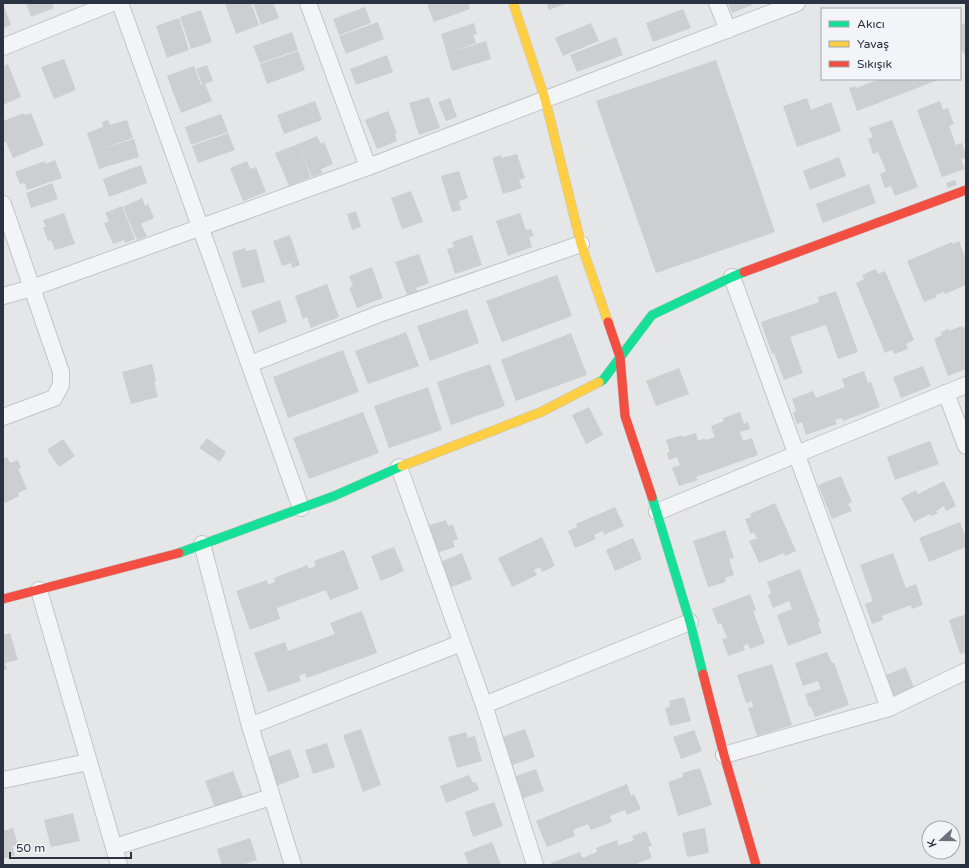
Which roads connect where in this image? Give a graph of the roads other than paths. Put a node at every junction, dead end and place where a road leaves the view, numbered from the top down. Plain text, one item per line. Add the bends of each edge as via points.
1 (112, 3) edge
2 (120, 3) edge
3 (308, 3) edge
4 (513, 3) edge
5 (717, 3) edge
6 (798, 3) edge
7 (728, 30) junction
8 (3, 47) edge
9 (545, 100) junction
10 (368, 167) junction
11 (966, 190) edge
12 (3, 204) edge
13 (201, 227) junction
14 (8, 233) edge
15 (581, 244) junction
16 (732, 277) junction
17 (32, 288) junction
18 (3, 296) edge
19 (620, 357) junction
20 (250, 364) junction
21 (966, 385) edge
22 (946, 393) junction
23 (3, 417) edge
24 (966, 446) edge
25 (797, 454) junction
26 (399, 467) junction
27 (301, 508) junction
28 (657, 512) junction
29 (202, 544) junction
30 (39, 590) junction
31 (3, 598) edge
32 (690, 622) junction
33 (461, 644) junction
34 (966, 671) edge
35 (484, 705) junction
36 (889, 708) junction
37 (250, 726) junction
38 (724, 755) junction
39 (88, 762) junction
40 (3, 780) edge
41 (271, 797) junction
42 (115, 846) junction
43 (119, 865) edge
44 (293, 865) edge
45 (535, 865) edge
46 (756, 865) edge

1 - 8 street
2 - 13 street
3 - 10 street
4 - 9 street
5 - 7 street
6 - 7 street
7 - 9 street
9 - 10 street
9 - 15 street
10 - 13 street
11 - 16 street
12 - 14 street
13 - 17 street
13 - 20 street
14 - 17 street
15 - 19 street
15 - 20 street via 379,314
16 - 19 street via 652,314
16 - 25 street
17 - 18 street
17 - 23 street via 61,372 61,385 54,398
19 - 26 street via 603,380 541,412
19 - 28 street via 625,416
20 - 27 street
21 - 22 street
22 - 24 street
22 - 25 street
25 - 28 street
25 - 36 street
26 - 27 street
26 - 33 street
27 - 29 street
28 - 32 street
29 - 30 street via 178,553
29 - 37 street
30 - 31 street
30 - 39 street
32 - 35 street
32 - 38 street
33 - 35 street
33 - 37 street
34 - 36 street
35 - 45 street
36 - 38 street
37 - 41 street
38 - 46 street
39 - 40 street
39 - 42 street
41 - 42 street
41 - 44 street
42 - 43 street

